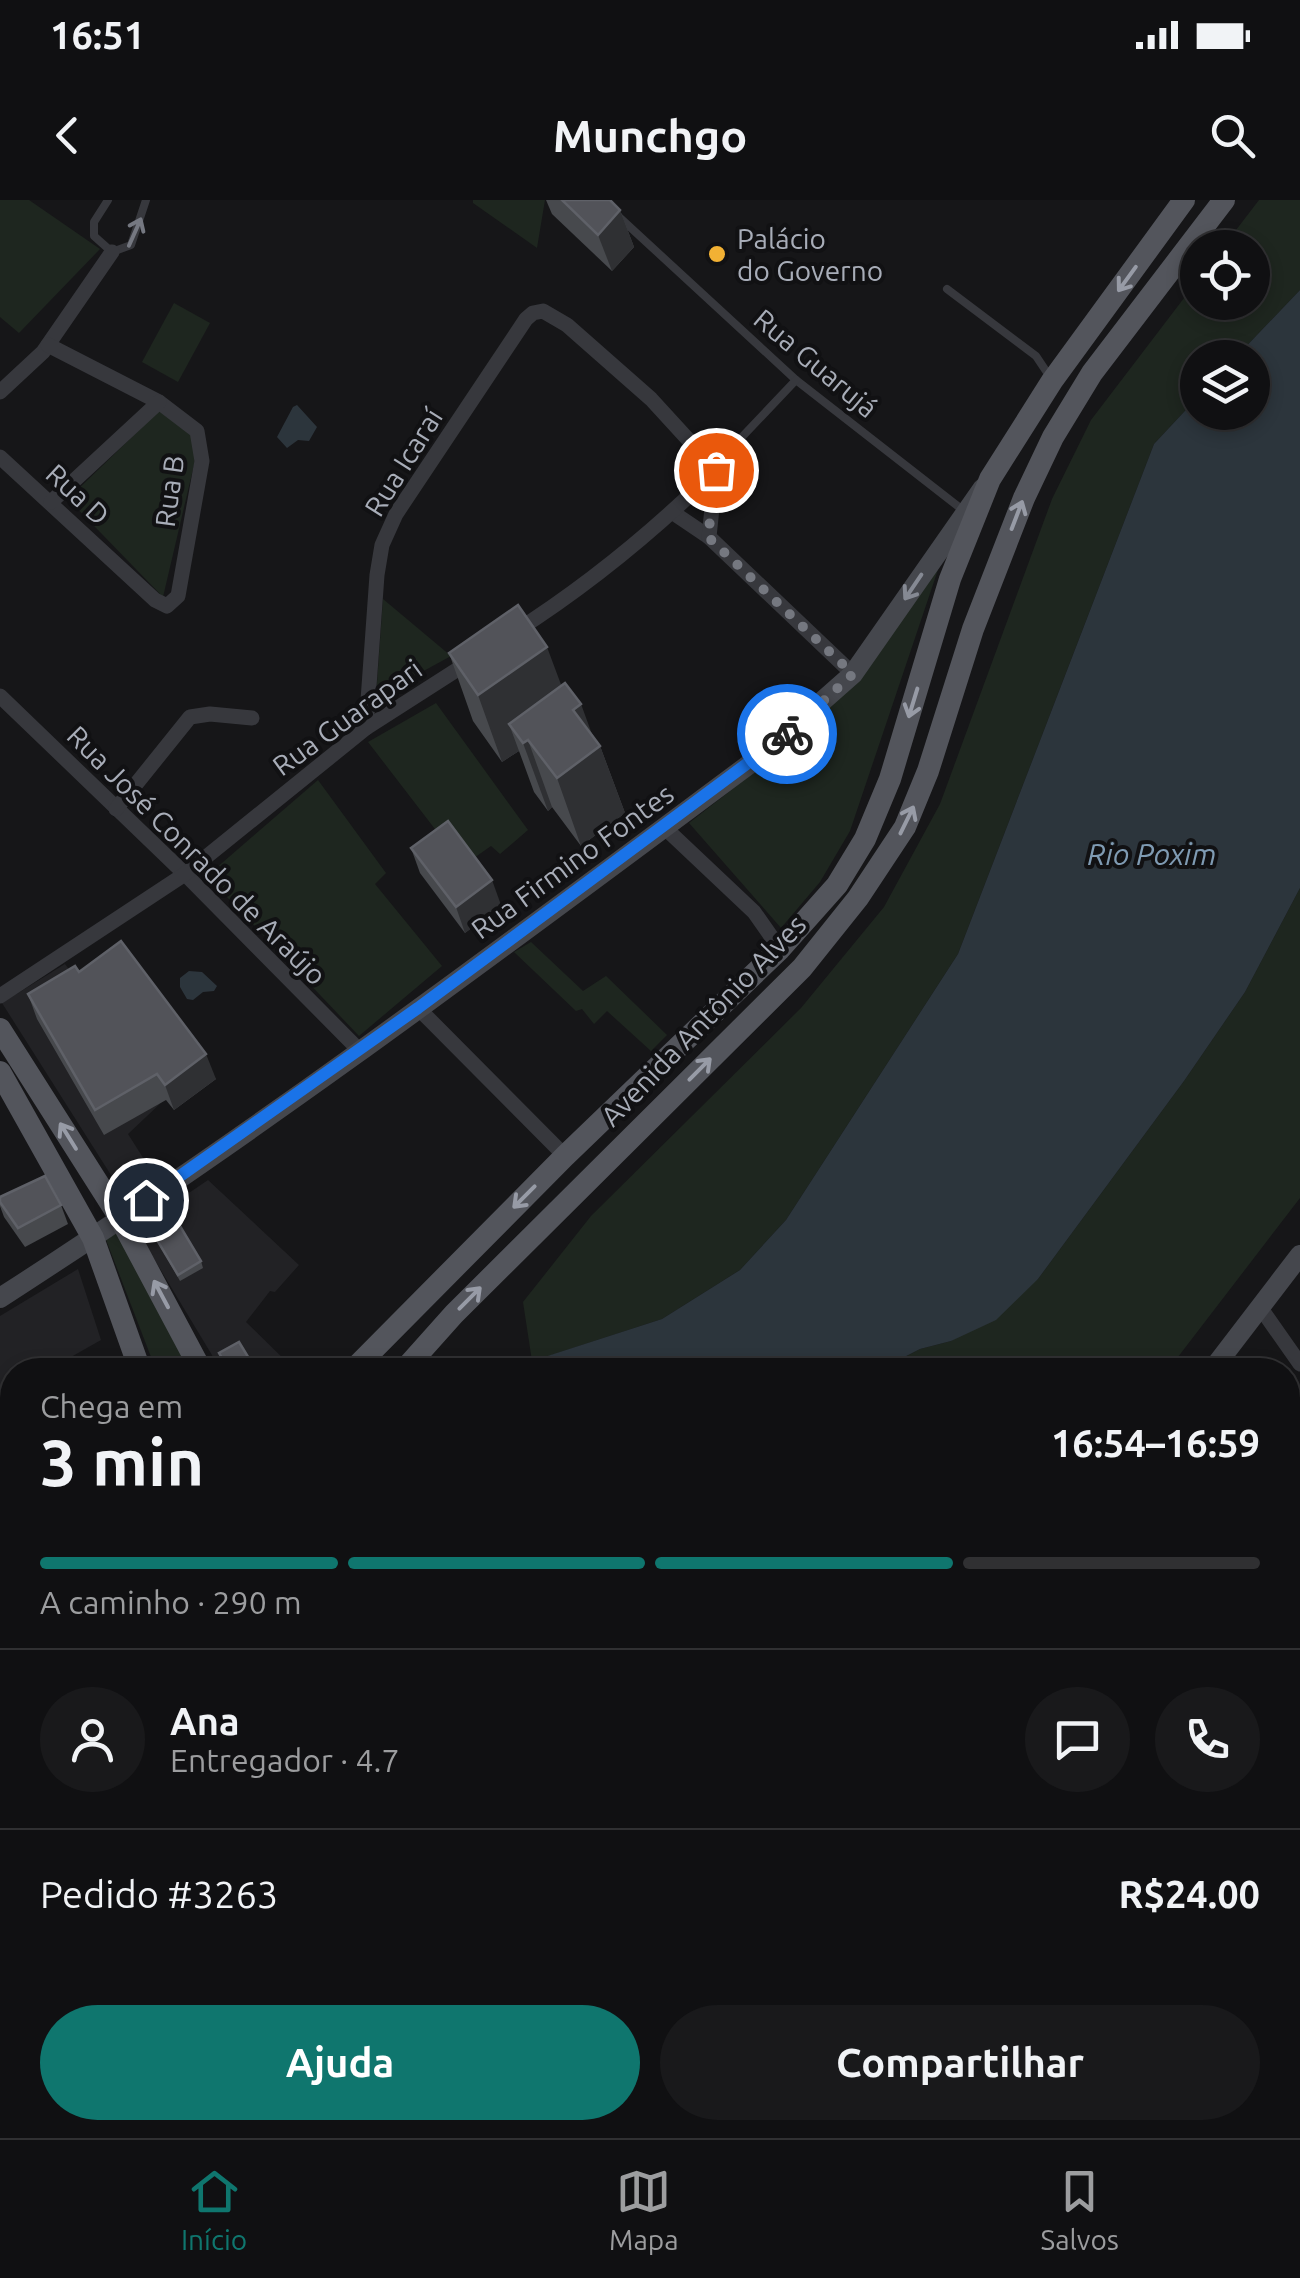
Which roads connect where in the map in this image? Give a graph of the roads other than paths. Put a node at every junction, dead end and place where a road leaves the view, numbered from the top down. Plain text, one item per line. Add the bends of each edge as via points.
1 (108, 200) edge
2 (146, 200) edge
3 (1184, 200) edge
4 (1224, 200) edge
5 (614, 213) edge
6 (112, 252) junction
7 (947, 289) dead end
8 (48, 345) junction
9 (796, 380) junction
10 (1052, 381) junction
11 (0, 392) edge
12 (159, 402) junction
13 (0, 456) edge
14 (716, 470) junction
15 (990, 479) junction
16 (50, 502) junction
17 (964, 511) junction
18 (672, 512) junction
19 (708, 537) junction
20 (166, 606) joint
21 (494, 646) edge
22 (478, 656) edge
23 (853, 674) junction
24 (0, 696) edge
25 (252, 718) dead end
26 (366, 728) junction
27 (116, 809) junction
28 (664, 827) junction
29 (185, 874) junction
30 (780, 949) junction
31 (0, 996) edge
32 (418, 1008) junction
33 (0, 1029) edge
34 (359, 1050) junction
35 (0, 1072) edge
36 (565, 1156) junction
37 (120, 1218) junction
38 (94, 1238) junction
39 (1300, 1255) edge
40 (0, 1298) edge
41 (1260, 1307) junction
42 (136, 1358) edge
43 (195, 1358) edge
44 (365, 1358) edge
45 (415, 1358) edge
46 (1221, 1358) edge
47 (1296, 1358) edge

1 - 6 lane via 94,222 94,236
6 -> 2 lane via 131,246
3 -> 10 main road, Avenida Antônio Alves
45 -> 4 main road, Avenida Antônio Alves via 802,968 858,898 906,826 973,630 1053,437 1092,374
5 - 9 lane, Rua Guarujá
6 - 8 street
7 - 10 lane via 1036,356
8 - 11 street
8 - 12 street, Rua B
9 - 14 lane
9 - 17 lane, Rua Guarujá
10 - 15 main road, Avenida Antônio Alves
12 - 16 street
12 - 20 street, Rua B via 197,431 202,460 178,596
13 - 16 street, Rua D
14 - 18 street
14 - 19 street
14 - 26 street, Rua Icaraí via 651,399 567,325 533,312 396,514 382,545
15 - 17 street, Rua Firmino Fontes
15 -> 30 main road, Avenida Antônio Alves via 865,839 837,885
16 - 20 street, Rua D
17 -> 23 street, Rua Firmino Fontes
18 - 19 street
18 - 21 street via 574,594
19 - 23 street
22 - 26 street, Rua Guarapari
23 - 28 street, Rua Firmino Fontes via 759,757
24 - 27 street, Rua José Conrado de Araújo
25 - 27 street via 190,717
26 - 29 street, Rua Guarapari
27 - 29 street, Rua José Conrado de Araújo
28 - 30 street via 754,912
28 - 32 street, Rua Firmino Fontes
29 - 31 street, Rua Guarapari
29 - 34 street, Rua José Conrado de Araújo
30 - 36 main road, Avenida Antônio Alves
32 - 34 street, Rua Firmino Fontes
32 - 36 street
37 -> 33 main road
34 - 37 street, Rua Firmino Fontes
35 - 38 main road
36 -> 44 main road, Avenida Antônio Alves
37 - 38 street, Rua Firmino Fontes
43 -> 37 main road
38 - 40 street, Rua Firmino Fontes
38 - 42 main road
39 - 41 street
41 - 46 street
41 - 47 street

